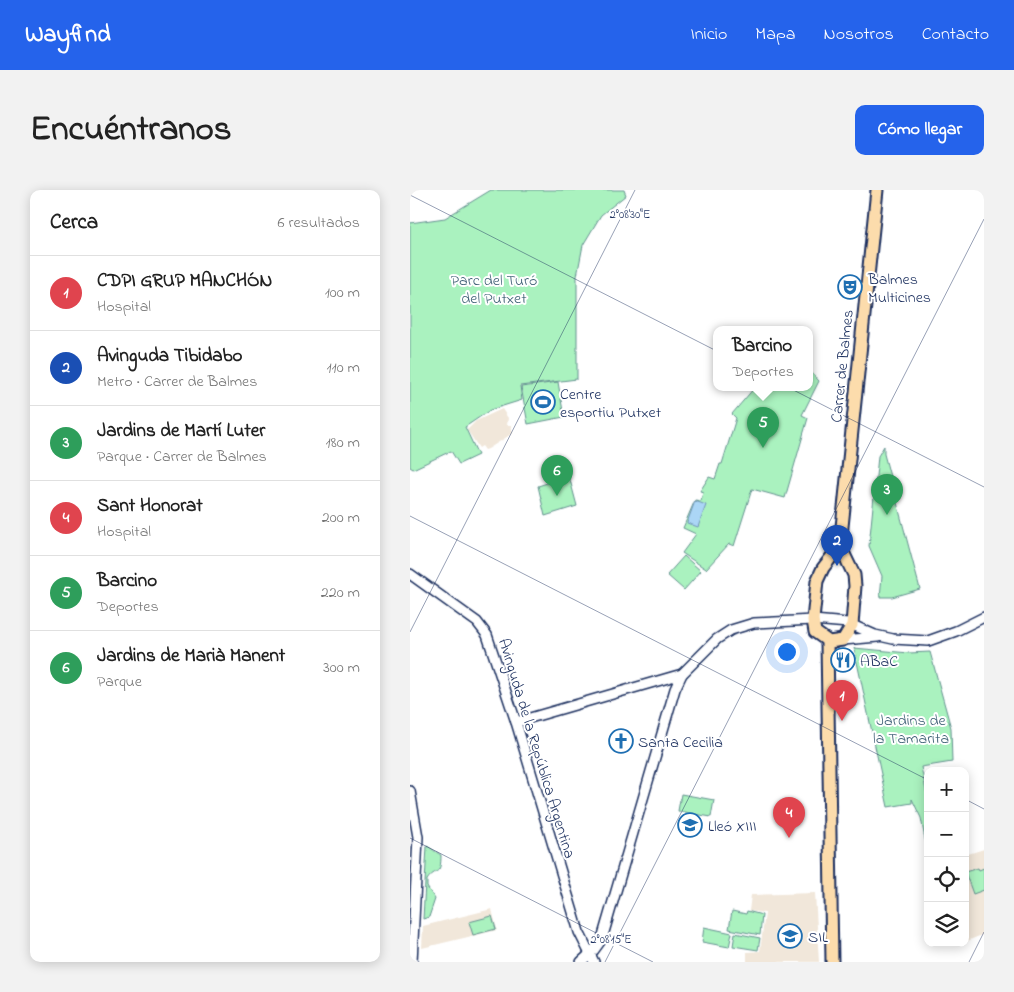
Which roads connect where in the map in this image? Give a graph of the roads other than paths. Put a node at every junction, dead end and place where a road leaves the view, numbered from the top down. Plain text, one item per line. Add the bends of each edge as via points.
1 (876, 190) edge
2 (840, 546) junction
3 (826, 563) junction
4 (851, 569) junction
5 (410, 574) edge
6 (984, 616) edge
7 (813, 620) junction
8 (852, 625) junction
9 (881, 637) junction
10 (843, 640) junction
11 (827, 642) junction
12 (682, 674) junction
13 (666, 677) junction
14 (675, 689) junction
15 (516, 722) junction
16 (410, 791) edge
17 (581, 939) junction
18 (600, 941) junction
19 (411, 959) edge
20 (591, 959) edge
21 (581, 962) edge
22 (832, 962) edge

1 - 2 main road, Carrer de Balmes
2 - 3 main road
2 - 4 main road
3 - 4 main road via 837,562
3 - 7 main road via 817,581
4 - 8 main road via 855,586
5 - 15 street, Avinguda de la República Argentina via 483,628
6 - 9 street via 930,640 910,642
7 - 8 street
7 - 11 main road via 815,632
7 - 12 street via 766,621 732,630 717,639
8 - 9 street
8 - 10 main road
9 - 10 street
10 - 11 main road
11 - 22 main road
12 - 13 street
12 - 14 street
13 - 14 street
13 - 15 street
14 - 18 street
15 - 17 street, Avinguda de la República Argentina
16 - 19 street via 418,837
17 - 18 street via 592,944
17 - 20 street, Avinguda de la República Argentina
18 - 20 street
20 - 21 street

